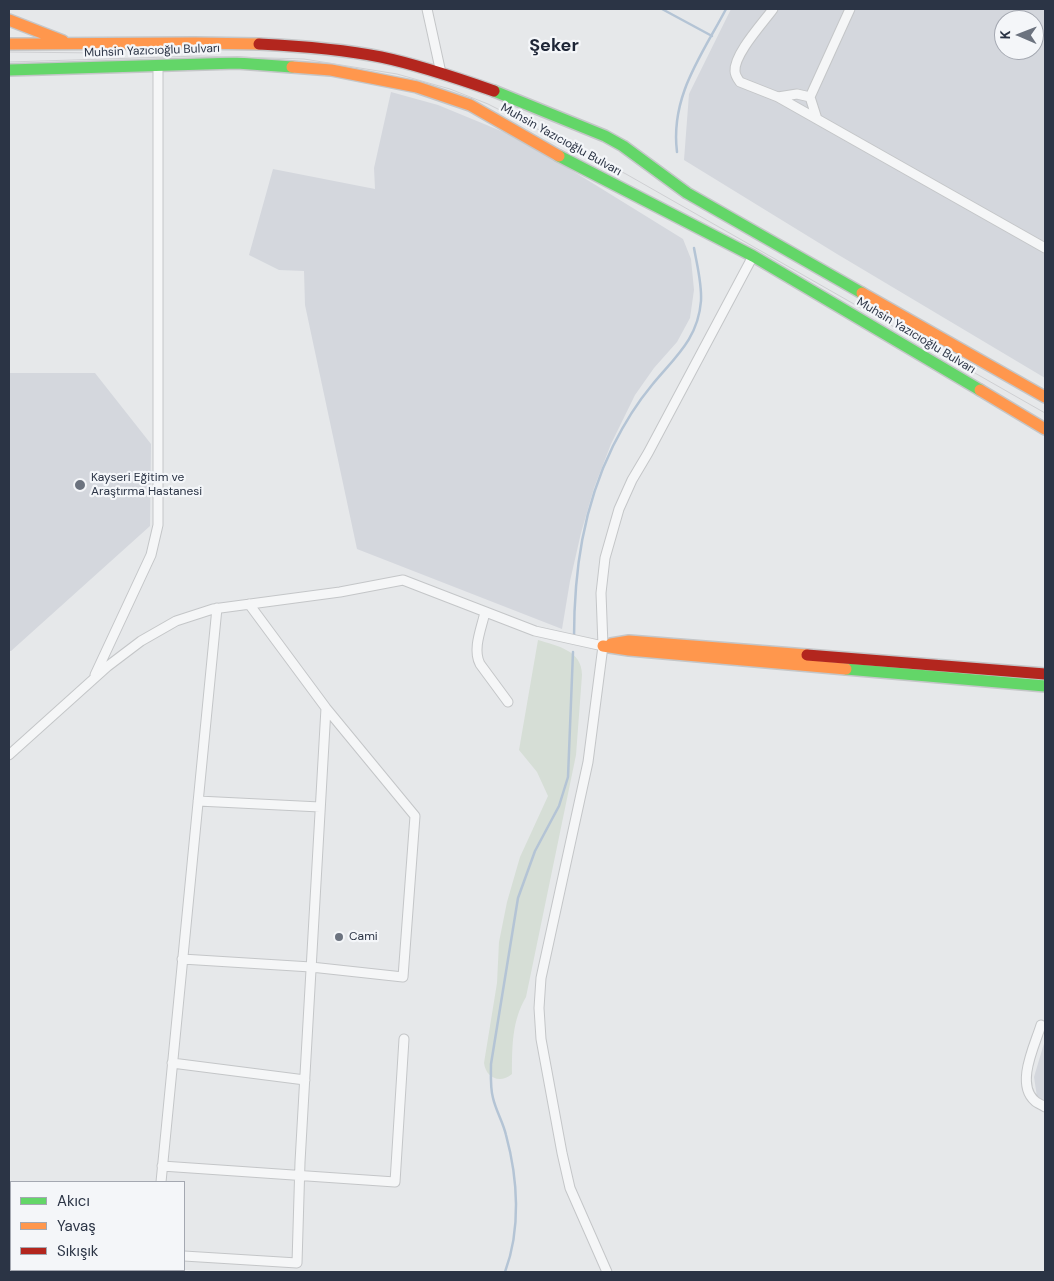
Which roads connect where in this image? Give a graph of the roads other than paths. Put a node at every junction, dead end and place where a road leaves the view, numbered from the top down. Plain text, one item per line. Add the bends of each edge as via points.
1 (427, 9) edge
2 (773, 9) edge
3 (850, 9) edge
4 (9, 20) edge
5 (9, 44) edge
6 (73, 45) junction
7 (158, 65) junction
8 (9, 70) edge
9 (441, 73) junction
10 (810, 97) junction
11 (778, 98) junction
12 (817, 119) junction
13 (1045, 248) edge
14 (753, 256) junction
15 (1045, 398) edge
16 (1045, 429) edge
17 (249, 604) junction
18 (217, 608) junction
19 (485, 612) junction
20 (603, 646) junction
21 (1045, 674) edge
22 (93, 679) junction
23 (1045, 686) edge
24 (508, 702) dead end
25 (326, 708) junction
26 (9, 755) edge
27 (198, 801) junction
28 (320, 808) junction
29 (182, 959) junction
30 (311, 967) junction
31 (1041, 1025) dead end
32 (404, 1038) dead end
33 (172, 1063) junction
34 (305, 1080) junction
35 (1045, 1107) edge
36 (162, 1166) junction
37 (300, 1176) junction
38 (161, 1181) edge
39 (185, 1256) edge
40 (607, 1272) edge

1 - 9 street
2 - 11 street via 741,54 735,70 740,82
3 - 10 street
4 - 6 main road
5 - 6 main road, Muhsin Yazıcıoğlu Bulvarı
6 - 9 main road, Muhsin Yazıcıoğlu Bulvarı via 291,45 380,58
7 - 8 main road, Muhsin Yazıcıoğlu Bulvarı
7 - 14 main road, Muhsin Yazıcıoğlu Bulvarı via 237,62 330,70 417,87 470,105 581,168
7 - 22 street via 158,526 151,555
9 - 15 main road, Muhsin Yazıcıoğlu Bulvarı via 483,86 605,136 687,193
10 - 11 street via 796,94
10 - 12 street
11 - 12 street
12 - 13 street
14 - 16 main road, Muhsin Yazıcıoğlu Bulvarı
14 - 20 street via 619,509 603,575
17 - 18 street
17 - 19 street via 403,580
17 - 25 street
18 - 22 street via 188,616 158,630
18 - 27 street
19 - 20 street via 535,631
19 - 24 street via 477,657
20 - 21 main road via 629,641
20 - 23 main road
20 - 40 street via 588,762 544,964 539,1008 550,1094 570,1188
22 - 26 street
25 - 28 street
25 - 30 street via 415,816 403,977
27 - 28 street
27 - 29 street
28 - 30 street
29 - 30 street
29 - 33 street
30 - 34 street
31 - 35 street via 1026,1081 1034,1101
32 - 37 street via 395,1182
33 - 34 street
33 - 36 street
34 - 37 street
36 - 37 street
36 - 38 street
37 - 39 street via 297,1263

